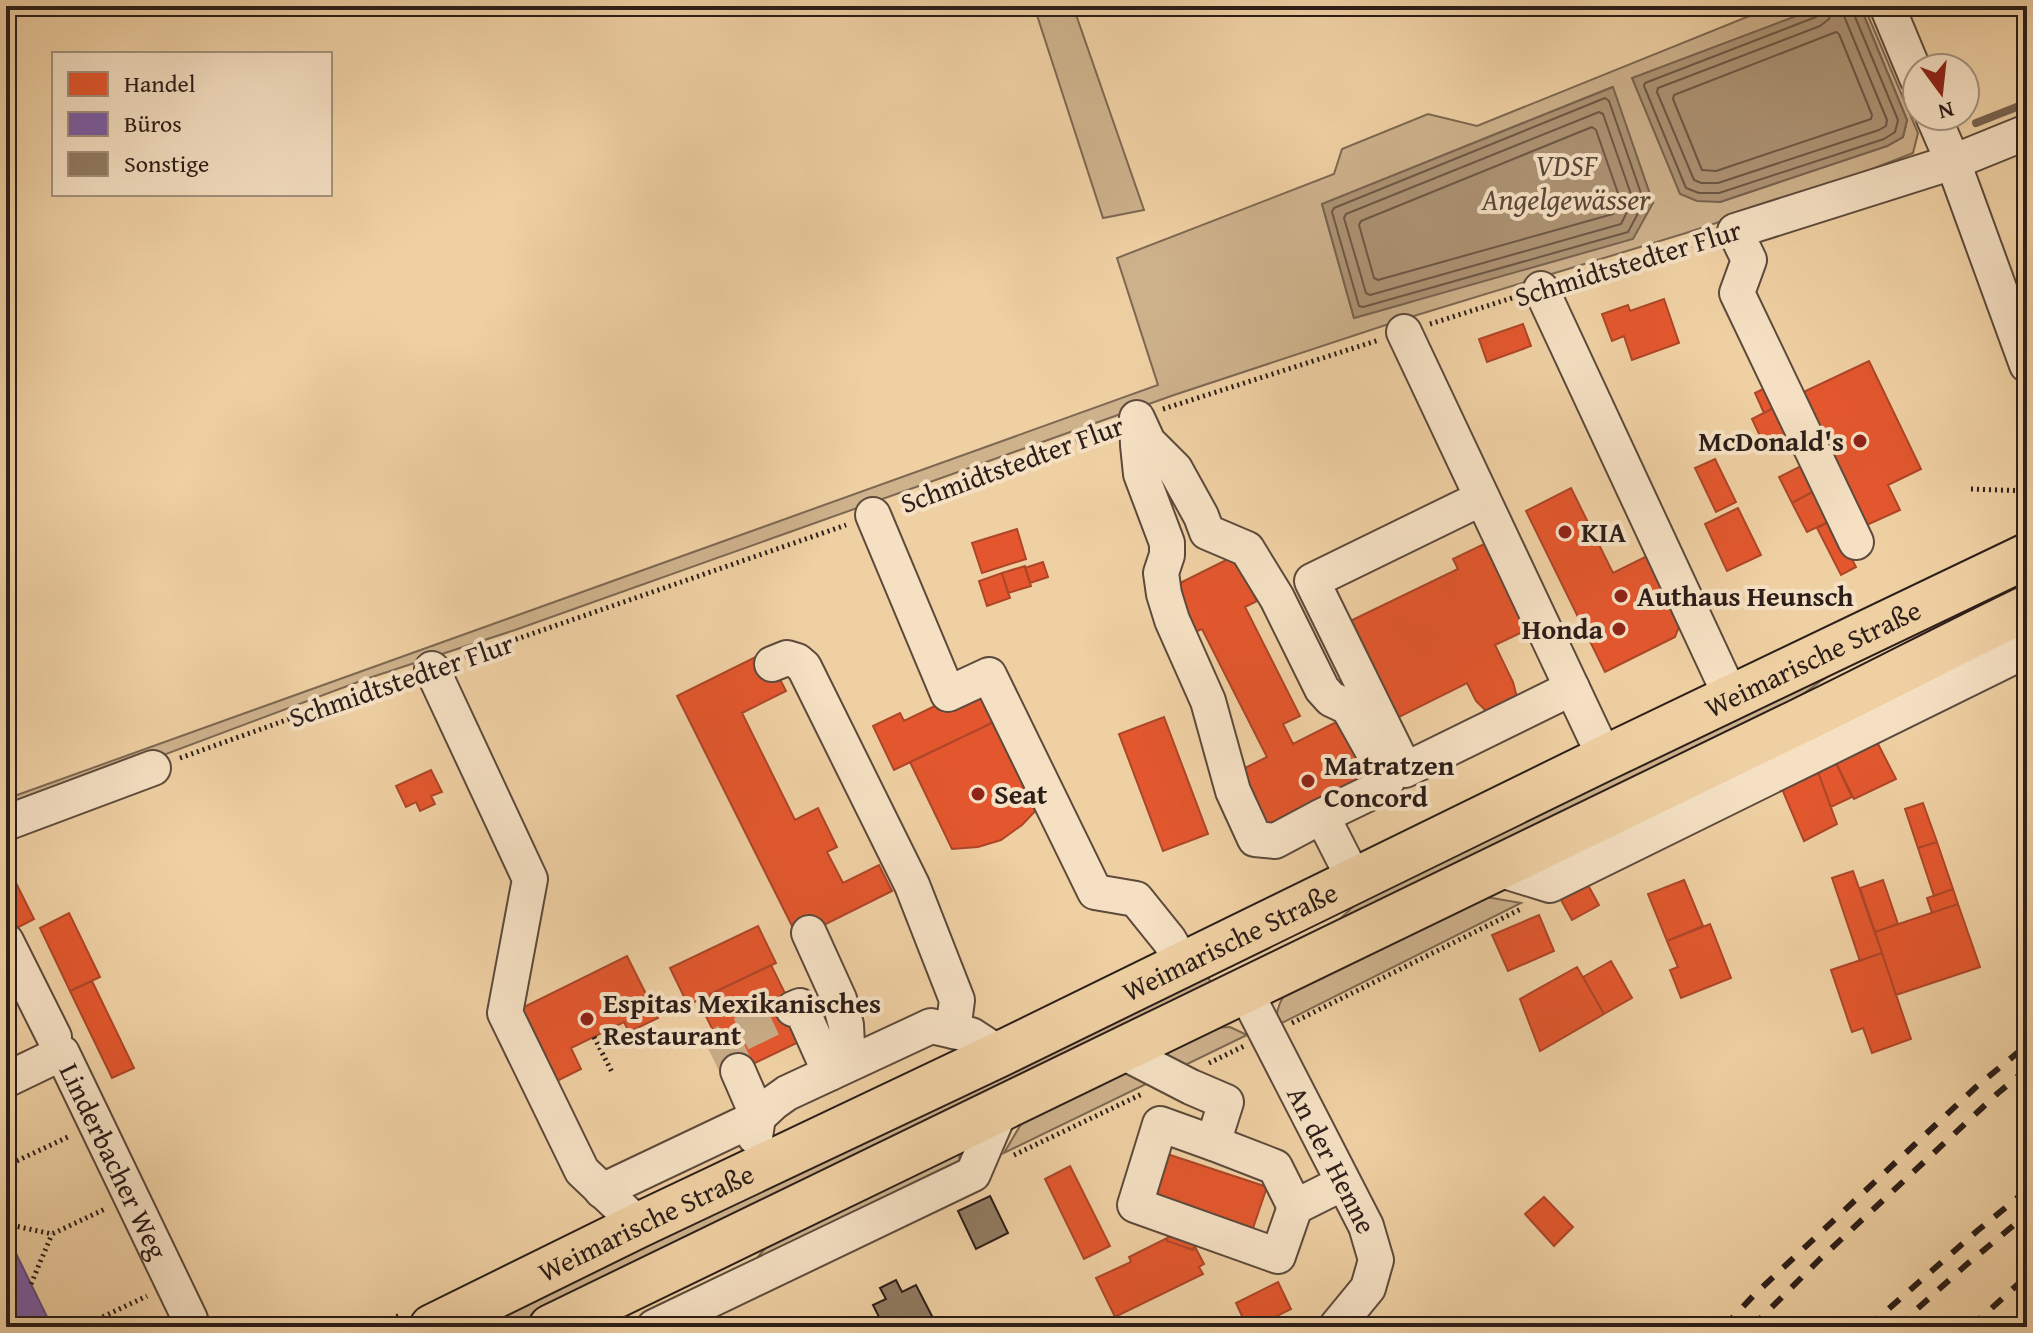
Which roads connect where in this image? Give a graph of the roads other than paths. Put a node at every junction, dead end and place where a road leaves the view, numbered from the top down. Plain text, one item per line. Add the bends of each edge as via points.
1 (1887, 6) edge
2 (1906, 52) edge
3 (1940, 132) edge
4 (2027, 132) edge
5 (1953, 162) junction
6 (1541, 289) road end
7 (1404, 332) road end
8 (2027, 365) edge
9 (1482, 498) junction
10 (873, 515) road end
11 (1207, 532) junction
12 (1856, 542) dead end
13 (1167, 543) junction
14 (2027, 556) edge
15 (2027, 608) edge
16 (2027, 650) edge
17 (772, 664) dead end
18 (432, 669) road end
19 (1572, 688) junction
20 (1732, 699) junction
21 (1872, 706) junction
22 (1605, 758) junction
23 (153, 768) road end
24 (1322, 816) junction
25 (6, 823) edge
26 (1355, 881) junction
27 (809, 933) dead end
28 (6, 941) edge
29 (1223, 946) junction
30 (1184, 965) junction
31 (14, 977) edge
32 (1244, 989) junction
33 (793, 1009) dead end
34 (953, 1031) junction
35 (58, 1045) junction
36 (1121, 1051) junction
37 (1000, 1054) junction
38 (839, 1069) junction
39 (738, 1071) tunnel mouth
40 (6, 1080) edge
41 (1000, 1111) junction
42 (758, 1117) junction
43 (1213, 1143) junction
44 (734, 1180) junction
45 (1343, 1183) junction
46 (602, 1191) junction
47 (1295, 1207) junction
48 (639, 1225) junction
49 (190, 1327) edge
50 (432, 1327) edge
51 (551, 1327) edge
52 (654, 1327) edge
53 (1336, 1327) edge

1 - 2 street
3 - 5 street
4 - 5 street, Schmidtstedter Flur
5 - 8 street
5 - 12 street, Schmidtstedter Flur via 1742,245 1737,293
6 - 20 street
7 - 9 street
9 - 19 street
9 - 19 street via 1312,581 1405,770
10 - 30 street via 948,694 989,675 1095,892 1136,899
11 - 13 street via 1191,543
11 - 13 street via 1175,469 1148,442 1137,418 1141,474
11 - 24 street via 1247,549 1322,689 1348,707 1385,773 1382,787
13 - 24 street via 1161,573 1168,607 1208,701 1233,791 1255,839 1275,841
14 - 20 main road, Weimarische Straße
15 - 21 main road, Weimarische Straße
16 - 21 street
17 - 34 street via 787,658 804,667 912,885 957,1000
18 - 46 street via 530,879 505,1013 582,1171
19 - 22 street
20 - 22 main road, Weimarische Straße
21 - 32 main road, Weimarische Straße via 1495,868
22 - 26 main road, Weimarische Straße
23 - 25 street
24 - 26 street
26 - 29 main road, Weimarische Straße
27 - 38 street via 846,1025
28 - 31 street
29 - 30 main road, Weimarische Straße
29 - 32 main road
30 - 37 main road, Weimarische Straße
31 - 35 street
32 - 36 main road, Weimarische Straße
32 - 45 street, An der Henne
33 - 38 street via 800,1006
34 - 37 street via 971,1035
34 - 38 street via 931,1026
35 - 40 street, Linderbacher Weg
35 - 49 street, Linderbacher Weg
36 - 41 main road, Weimarische Straße
36 - 43 street via 1226,1102
37 - 44 main road, Weimarische Straße
38 - 42 street via 787,1093
39 - 42 street
41 - 51 main road, Weimarische Straße
41 - 52 street via 973,1174
42 - 44 street via 754,1142
42 - 46 street
43 - 47 street via 1275,1167
43 - 47 street via 1160,1124 1135,1205 1278,1256
44 - 48 main road, Weimarische Straße
45 - 47 street
45 - 53 street, An der Henne via 1366,1226 1376,1260 1368,1288
46 - 48 street
48 - 50 main road, Weimarische Straße

